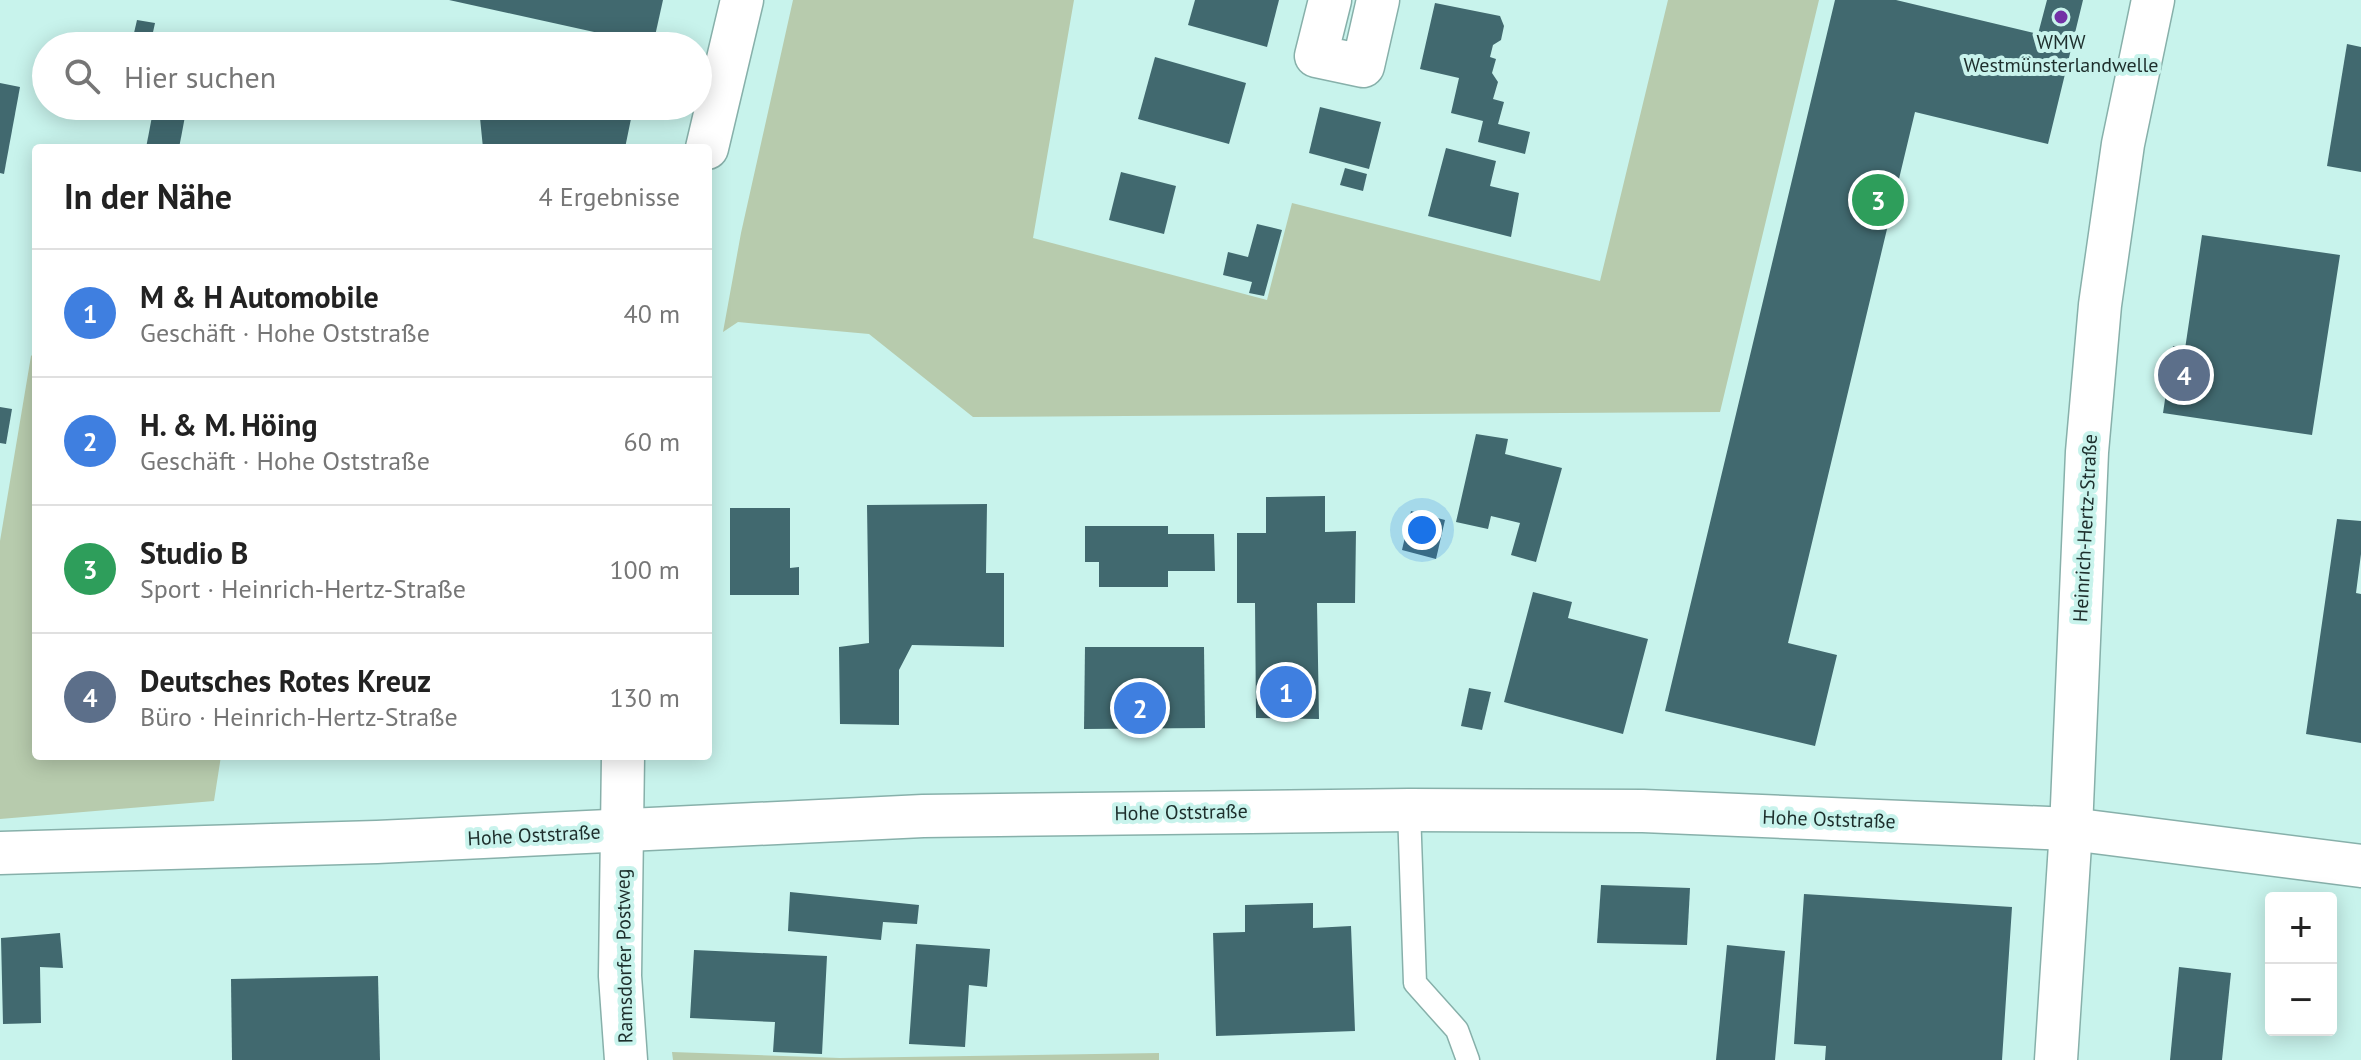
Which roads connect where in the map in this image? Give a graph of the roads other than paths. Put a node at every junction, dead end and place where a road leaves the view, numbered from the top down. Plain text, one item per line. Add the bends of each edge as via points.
1 (742, 0) edge
2 (1330, 0) edge
3 (1378, 0) edge
4 (2153, 0) edge
5 (708, 144) edge
6 (623, 760) edge
7 (1409, 810) junction
8 (2071, 829) junction
9 (621, 831) junction
10 (0, 853) edge
11 (2361, 866) edge
12 (626, 1060) edge
13 (1468, 1060) edge
14 (2056, 1060) edge

1 - 5 street
2 - 3 street via 1316,56 1363,66
4 - 8 street, Heinrich-Hertz-Straße via 2123,144 2100,305 2087,452
6 - 9 street, Ramsdorfer Postweg
7 - 8 street, Hohe Oststraße via 1643,811
7 - 9 street, Hohe Oststraße via 923,816
7 - 13 lane via 1415,983 1457,1030
8 - 11 street, Hohe Oststraße
8 - 14 street, Heinrich-Hertz-Straße
9 - 10 street, Hohe Oststraße
9 - 12 street, Ramsdorfer Postweg via 620,976

